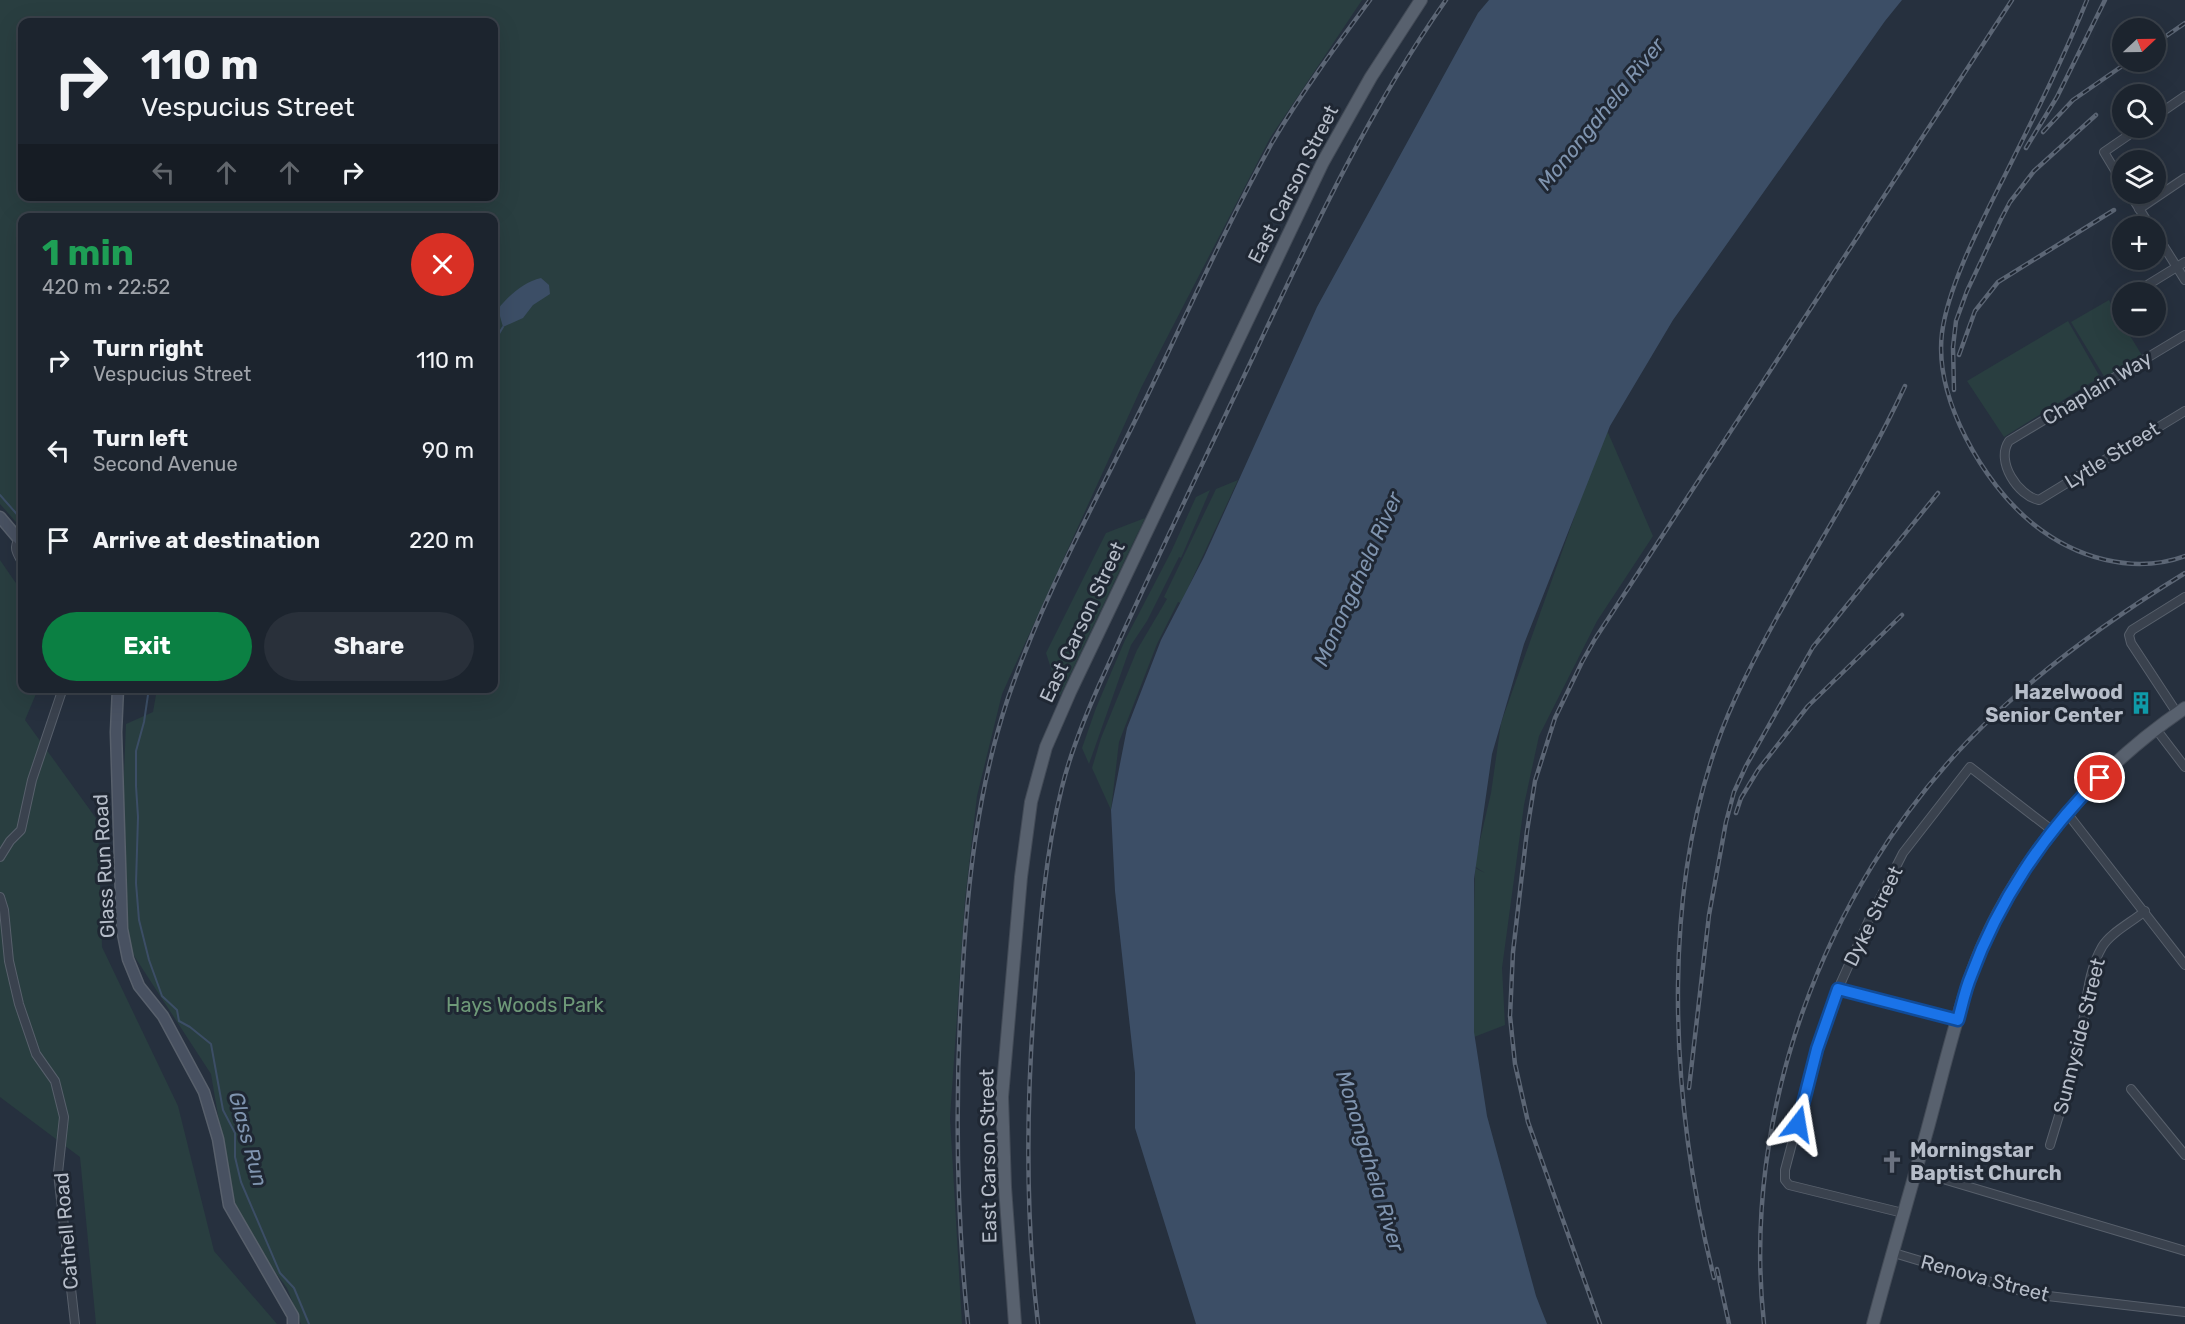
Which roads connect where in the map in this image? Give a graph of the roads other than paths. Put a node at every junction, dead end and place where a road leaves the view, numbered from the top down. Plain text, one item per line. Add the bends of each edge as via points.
1 (1421, 0) edge
2 (2185, 96) edge
3 (2166, 109) edge
4 (2124, 138) edge
5 (2112, 165) edge
6 (2185, 178) edge
7 (2136, 204) edge
8 (2139, 208) junction
9 (2144, 216) edge
10 (2166, 250) edge
11 (2185, 262) edge
12 (2177, 267) junction
13 (2185, 280) edge
14 (2152, 282) edge
15 (2185, 335) edge
16 (2185, 411) edge
17 (2039, 500) joint
18 (0, 517) edge
19 (18, 539) edge
20 (18, 542) edge
21 (18, 556) edge
22 (2185, 597) edge
23 (61, 693) edge
24 (118, 693) edge
25 (2181, 711) edge
26 (2156, 729) junction
27 (2185, 767) edge
28 (2067, 813) junction
29 (2053, 831) junction
30 (0, 857) edge
31 (0, 897) edge
32 (2145, 911) junction
33 (2185, 965) edge
34 (1838, 989) junction
35 (1958, 1020) junction
36 (2131, 1089) dead end
37 (2050, 1145) dead end
38 (2185, 1155) edge
39 (1916, 1171) junction
40 (1903, 1213) junction
41 (2185, 1251) edge
42 (1894, 1253) junction
43 (2185, 1312) edge
44 (75, 1324) edge
45 (293, 1324) edge
46 (1015, 1324) edge
47 (1873, 1324) edge

1 - 46 main road, East Carson Street via 1345,120 1302,204 1055,724 1041,765 1031,802 1021,878 1002,1096
2 - 3 street
4 - 5 street via 2104,152
6 - 8 street
7 - 8 street
8 - 9 street
10 - 12 street
11 - 12 street
12 - 13 street
12 - 14 street
15 - 17 street, Chaplain Way via 2009,441 2004,447 2004,463 2023,491
16 - 17 street, Lytle Street
18 - 19 main road
20 - 21 street
22 - 25 street via 2129,635
23 - 30 street via 32,780 21,830
24 - 45 main road, Glass Run Road via 122,929 128,959 139,986 163,1016 204,1092 218,1139 229,1204 293,1316
25 - 26 main road
26 - 27 street
26 - 28 main road via 2109,769
28 - 29 main road
28 - 32 street
29 - 34 street, Dyke Street via 1970,767 1903,853
29 - 35 main road via 1997,919 1971,976
31 - 44 street, Cathell Road via 19,1004 36,1054 55,1082 64,1117 58,1173
32 - 33 street
32 - 37 street, Sunnyside Street via 2109,939 2096,959 2081,1034
34 - 35 street
34 - 40 street, Dyke Street via 1817,1049 1785,1180 1789,1185
35 - 39 main road
36 - 38 street
39 - 40 main road
39 - 41 street
40 - 42 main road
42 - 43 street, Renova Street via 2031,1294
42 - 47 main road

